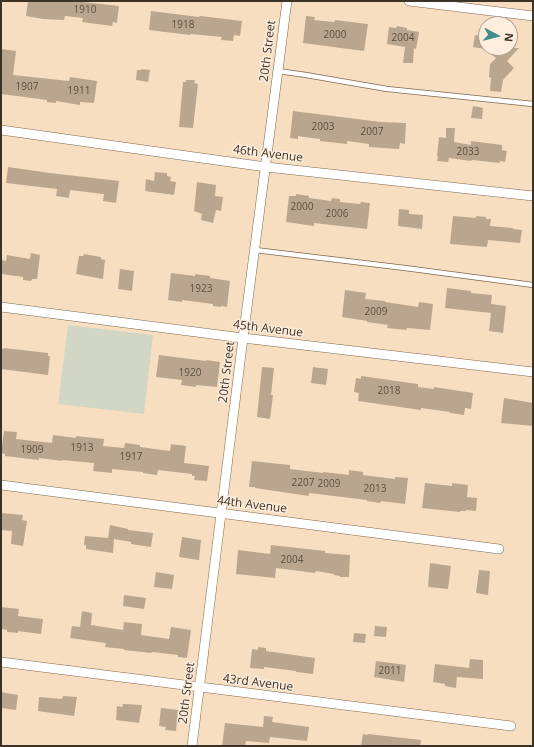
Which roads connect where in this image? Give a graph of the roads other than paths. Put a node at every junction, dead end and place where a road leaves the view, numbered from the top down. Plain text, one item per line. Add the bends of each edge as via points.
1 (287, 1) edge
2 (409, 1) edge
3 (533, 16) edge
4 (278, 71) junction
5 (533, 104) edge
6 (1, 130) edge
7 (266, 167) junction
8 (533, 196) edge
9 (255, 250) junction
10 (533, 285) edge
11 (1, 307) edge
12 (243, 338) junction
13 (533, 372) edge
14 (1, 485) edge
15 (221, 513) junction
16 (499, 549) dead end
17 (1, 662) edge
18 (200, 688) junction
19 (511, 726) dead end
20 (192, 746) edge

1 - 4 street, 20th Street
2 - 3 street
4 - 5 lane via 387,89
4 - 7 street, 20th Street
6 - 7 street, 46th Avenue
7 - 8 street, 46th Avenue
7 - 9 street, 20th Street
9 - 10 lane
9 - 12 street, 20th Street
11 - 12 street, 45th Avenue
12 - 13 street, 45th Avenue
12 - 15 street, 20th Street
14 - 15 street, 44th Avenue
15 - 16 street, 44th Avenue
15 - 18 street, 20th Street
17 - 18 street, 43rd Avenue
18 - 19 street, 43rd Avenue
18 - 20 street, 20th Street

